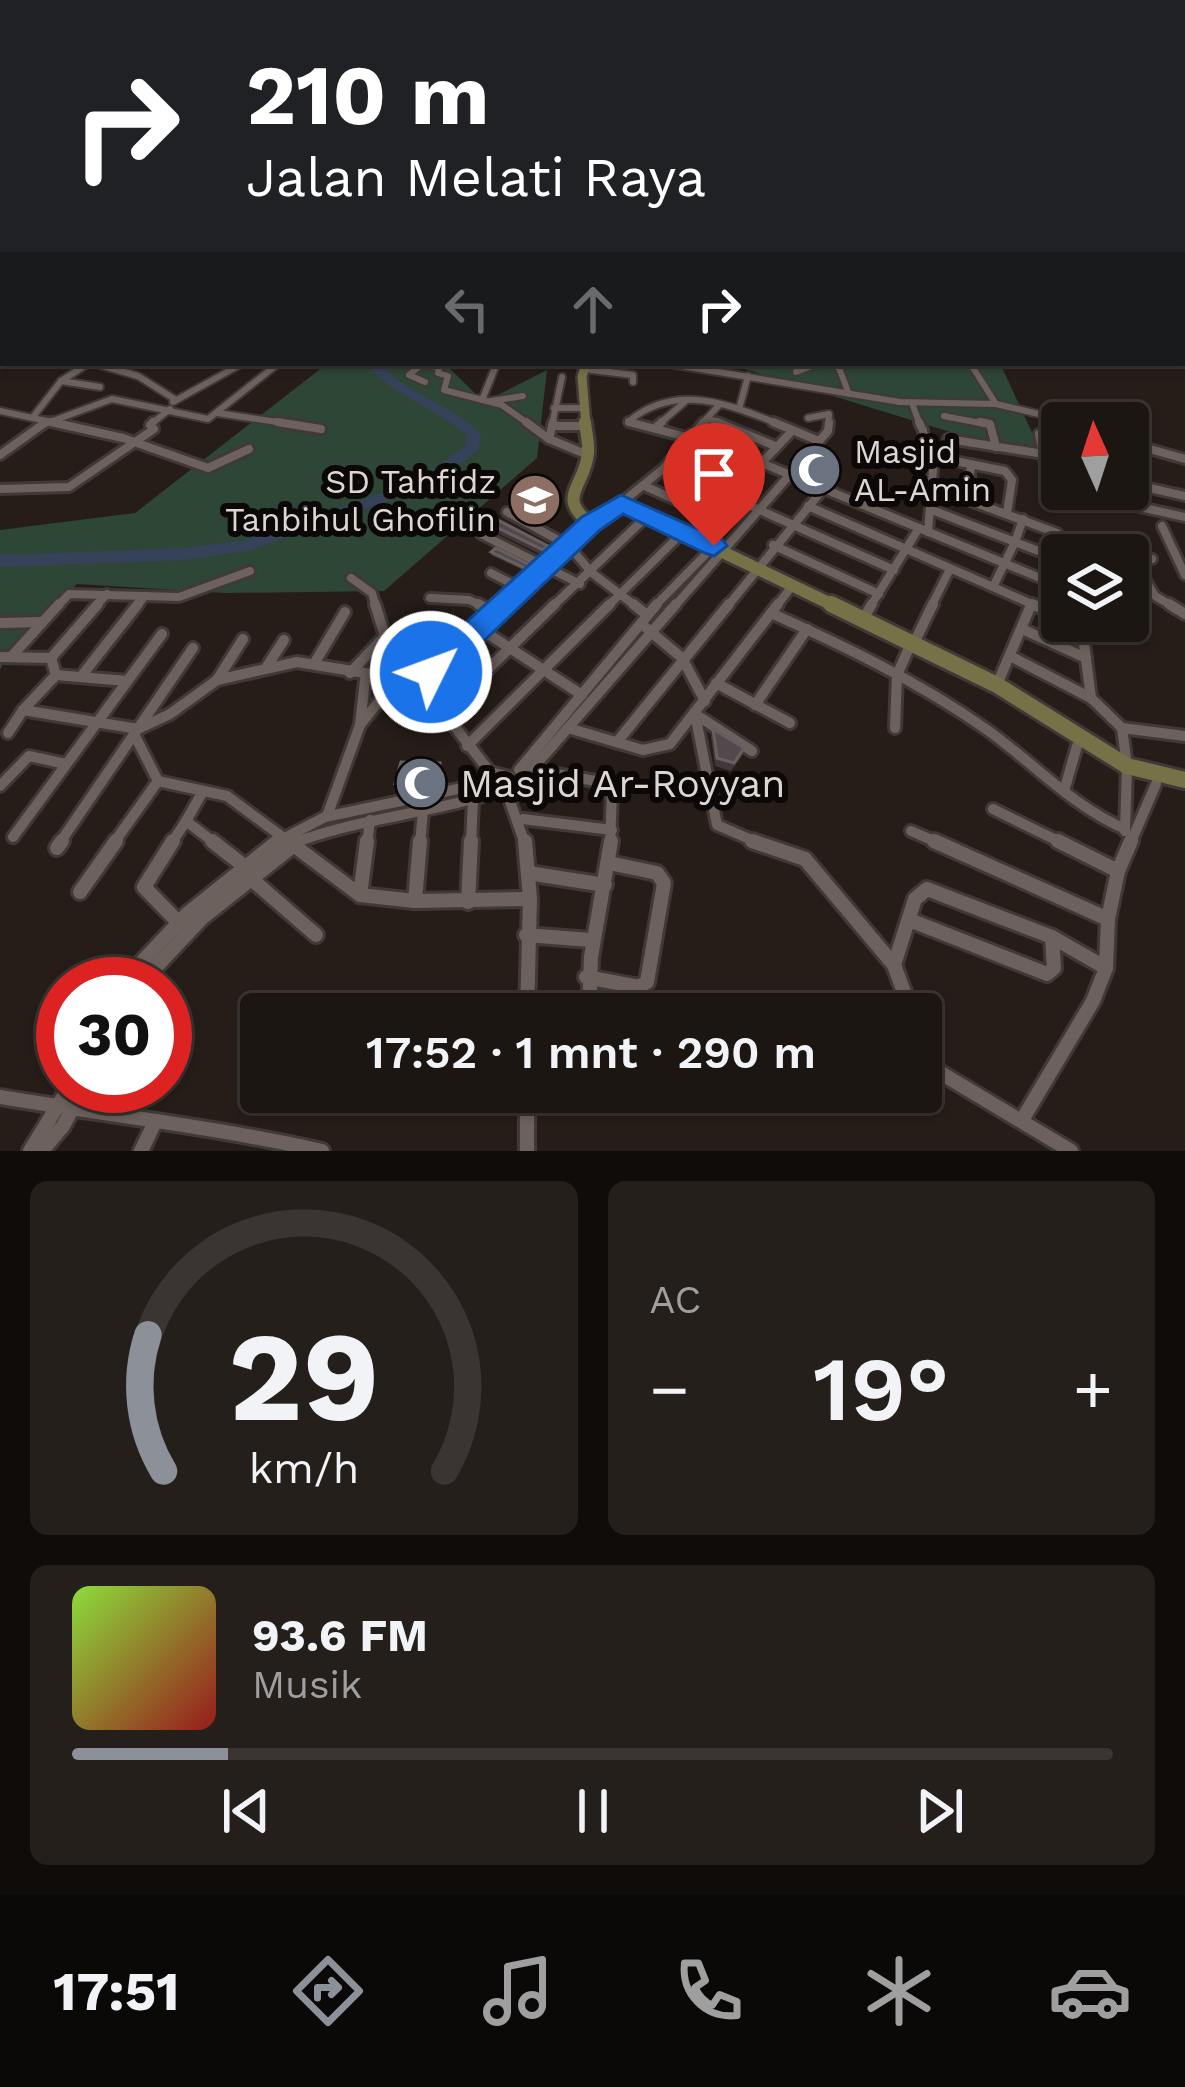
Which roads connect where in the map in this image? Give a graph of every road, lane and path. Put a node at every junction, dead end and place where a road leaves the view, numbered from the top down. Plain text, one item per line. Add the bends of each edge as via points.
1 (86, 366) edge
2 (101, 366) edge
3 (238, 366) edge
4 (275, 366) edge
5 (420, 366) edge
6 (430, 366) edge
7 (496, 366) edge
8 (585, 366) edge
9 (683, 366) edge
10 (811, 366) edge
11 (836, 366) edge
12 (972, 366) edge
13 (796, 372) dead end
14 (156, 374) dead end
15 (748, 376) junction
16 (562, 377) dead end
17 (143, 379) junction
18 (61, 381) junction
19 (424, 382) dead end
20 (633, 382) dead end
21 (100, 387) dead end
22 (849, 394) junction
23 (524, 396) dead end
24 (486, 400) junction
25 (687, 400) junction
26 (912, 403) junction
27 (721, 404) junction
28 (996, 404) junction
29 (169, 405) junction
30 (554, 408) junction
31 (585, 408) junction
32 (0, 410) edge
33 (739, 410) junction
34 (217, 413) junction
35 (1041, 415) edge
36 (944, 416) dead end
37 (33, 417) junction
38 (707, 418) junction
39 (808, 418) dead end
40 (51, 419) junction
41 (552, 426) junction
42 (586, 426) junction
43 (655, 428) junction
44 (321, 429) dead end
45 (792, 431) junction
46 (1039, 434) dead end
47 (691, 436) junction
48 (948, 439) dead end
49 (548, 440) junction
50 (819, 441) junction
51 (134, 442) junction
52 (1041, 442) edge
53 (775, 446) junction
54 (996, 446) junction
55 (249, 449) dead end
56 (1149, 449) edge
57 (904, 451) dead end
58 (680, 452) junction
59 (0, 455) edge
60 (588, 455) junction
61 (930, 456) junction
62 (1041, 458) edge
63 (1185, 459) edge
64 (760, 462) junction
65 (971, 464) junction
66 (668, 470) junction
67 (791, 474) junction
68 (745, 478) junction
69 (647, 487) junction
70 (824, 488) junction
71 (935, 488) junction
72 (1149, 488) edge
73 (0, 489) edge
74 (726, 496) junction
75 (1185, 496) edge
76 (968, 500) junction
77 (620, 504) junction
78 (808, 506) junction
79 (758, 509) junction
80 (1149, 509) edge
81 (932, 510) junction
82 (507, 512) dead end
83 (1007, 513) junction
84 (709, 515) junction
85 (1185, 517) edge
86 (645, 518) junction
87 (1024, 519) junction
88 (591, 524) junction
89 (793, 524) junction
90 (1162, 526) dead end
91 (924, 530) junction
92 (481, 534) dead end
93 (1055, 534) edge
94 (686, 536) junction
95 (1015, 542) junction
96 (773, 545) junction
97 (569, 546) junction
98 (907, 549) junction
99 (716, 550) junction
100 (1041, 550) edge
101 (1149, 559) edge
102 (1152, 559) dead end
103 (1004, 564) junction
104 (1181, 564) edge
105 (548, 566) junction
106 (950, 569) junction
107 (754, 570) junction
108 (894, 570) junction
109 (250, 571) dead end
110 (491, 573) dead end
111 (592, 573) junction
112 (1185, 575) edge
113 (351, 578) dead end
114 (1041, 579) edge
115 (580, 584) junction
116 (993, 587) junction
117 (1149, 587) edge
118 (521, 589) junction
119 (789, 590) junction
120 (107, 594) junction
121 (879, 594) junction
122 (146, 596) junction
123 (620, 597) junction
124 (430, 598) dead end
125 (1030, 604) junction
126 (1041, 609) edge
127 (345, 612) dead end
128 (495, 613) junction
129 (771, 613) junction
130 (1185, 614) edge
131 (41, 622) junction
132 (861, 622) junction
133 (0, 623) edge
134 (646, 623) junction
135 (479, 628) junction
136 (807, 629) junction
137 (1022, 629) junction
138 (162, 634) dead end
139 (243, 638) dead end
140 (284, 640) dead end
141 (1084, 642) edge
142 (912, 646) junction
143 (193, 648) dead end
144 (511, 648) junction
145 (1010, 656) junction
146 (6, 657) edge
147 (51, 658) junction
148 (682, 658) junction
149 (1086, 658) junction
150 (314, 664) junction
151 (266, 668) junction
152 (544, 669) junction
153 (350, 673) junction
154 (83, 674) junction
155 (56, 675) junction
156 (897, 675) junction
157 (217, 680) junction
158 (364, 680) dead end
159 (127, 681) junction
160 (394, 681) dead end
161 (420, 681) junction
162 (716, 683) junction
163 (995, 689) junction
164 (581, 695) junction
165 (1091, 698) junction
166 (705, 700) junction
167 (755, 705) junction
168 (23, 710) junction
169 (442, 714) junction
170 (695, 714) junction
171 (96, 721) junction
172 (790, 723) dead end
173 (360, 725) junction
174 (568, 728) junction
175 (895, 728) dead end
176 (1122, 728) junction
177 (8, 733) dead end
178 (137, 733) junction
179 (1185, 736) edge
180 (617, 742) junction
181 (467, 746) junction
182 (1077, 746) junction
183 (752, 751) dead end
184 (66, 764) junction
185 (1127, 770) junction
186 (518, 778) junction
187 (1185, 780) edge
188 (158, 781) junction
189 (1156, 784) junction
190 (0, 787) edge
191 (1185, 790) edge
192 (1064, 791) junction
193 (202, 793) junction
194 (473, 800) junction
195 (993, 809) dead end
196 (424, 811) junction
197 (327, 816) junction
198 (523, 819) junction
199 (370, 820) junction
200 (186, 821) junction
201 (612, 830) junction
202 (911, 831) dead end
203 (1126, 836) junction
204 (13, 837) dead end
205 (287, 839) junction
206 (57, 848) dead end
207 (609, 863) junction
208 (247, 871) junction
209 (1118, 871) junction
210 (528, 872) junction
211 (605, 885) junction
212 (80, 892) dead end
213 (359, 895) junction
214 (527, 899) junction
215 (415, 901) junction
216 (469, 902) junction
217 (1108, 919) junction
218 (912, 921) junction
219 (181, 925) junction
220 (316, 935) dead end
221 (526, 935) junction
222 (1052, 937) junction
223 (590, 940) junction
224 (148, 957) edge
225 (163, 957) edge
226 (894, 965) junction
227 (1106, 968) junction
228 (586, 977) junction
229 (526, 993) edge
230 (587, 993) edge
231 (904, 993) edge
232 (942, 1074) edge
233 (0, 1096) edge
234 (36, 1103) edge
235 (62, 1113) edge
236 (64, 1113) edge
237 (93, 1113) edge
238 (527, 1113) edge
239 (1022, 1120) junction
240 (155, 1122) junction
241 (29, 1151) edge
242 (42, 1151) edge
243 (141, 1151) edge
244 (322, 1151) edge
245 (527, 1151) edge
246 (1071, 1151) edge

1 - 18 street
2 - 17 street
3 - 29 street
4 - 34 street
5 - 19 street via 409,375
6 - 24 street via 448,376 442,389
7 - 24 street
8 - 20 street via 630,374
8 - 31 street
9 - 15 street
10 - 13 street
11 - 22 street
12 - 28 street
14 - 17 street
15 - 22 street
15 - 33 street
16 - 30 street
17 - 29 street
18 - 21 street
18 - 37 street
22 - 26 street
23 - 24 street
24 - 49 street
25 - 27 street
25 - 43 street
25 - 43 street via 654,402 628,422
26 - 28 street
26 - 61 street
27 - 33 street
27 - 38 street
28 - 35 street
29 - 34 street via 204,419
29 - 40 street via 116,399
29 - 51 street
30 - 31 street
30 - 41 street
31 - 42 street
32 - 37 street
33 - 45 street
34 - 44 street
36 - 54 street via 990,424
37 - 40 street
38 - 47 street
38 - 53 street
39 - 50 street via 830,414
40 - 51 street
40 - 59 street
41 - 42 street
41 - 49 street
42 - 60 street
43 - 47 street
45 - 50 street
45 - 53 street
46 - 52 street
47 - 58 street
47 - 64 street
48 - 54 street
49 - 60 street
50 - 67 street
51 - 55 street via 208,468
51 - 73 street via 69,488
53 - 64 street
54 - 62 street
56 - 63 street
57 - 61 street
58 - 66 street
58 - 68 street
60 - 88 street via 572,501
61 - 65 street
61 - 71 street
64 - 67 street
64 - 68 street
65 - 76 street
65 - 83 street via 1009,475
66 - 69 street
66 - 74 street
67 - 70 street
67 - 79 street
68 - 74 street
69 - 77 street
69 - 84 street
70 - 78 street
70 - 91 street
71 - 76 street
71 - 81 street
72 - 75 street
74 - 79 street
74 - 84 street
76 - 83 street
77 - 86 street
77 - 88 street
77 - 94 street
78 - 89 street
78 - 98 street
79 - 89 street
79 - 99 street
80 - 85 street
81 - 91 street
81 - 95 street
82 - 97 street
83 - 87 street
84 - 94 street
86 - 94 street
86 - 111 street
87 - 93 street
87 - 95 street
88 - 97 street
89 - 96 street
89 - 108 street
90 - 104 street
91 - 98 street
91 - 103 street
92 - 105 street
94 - 99 street
94 - 123 street
95 - 100 street
95 - 103 street
96 - 107 street
96 - 121 street
97 - 105 street
97 - 111 street
98 - 106 street
98 - 108 street
99 - 107 street
99 - 134 street
101 - 102 street
103 - 114 street
103 - 116 street
104 - 112 street
105 - 115 street
105 - 118 street
106 - 116 street
106 - 142 street
107 - 119 street
107 - 132 street
107 - 148 street
108 - 121 street
109 - 122 street via 191,595
110 - 118 street
111 - 115 street
111 - 123 street
113 - 153 street via 372,593 385,636
115 - 144 street
116 - 125 street
117 - 130 street
118 - 128 street
119 - 129 street
119 - 132 street
120 - 122 street
120 - 131 street via 69,595
120 - 147 street
121 - 132 street
122 - 154 street
123 - 134 street
123 - 152 street
124 - 128 street via 470,600
125 - 126 street
125 - 137 street
127 - 150 street
128 - 135 street
129 - 136 street
129 - 162 street
131 - 133 street
131 - 146 street
132 - 142 street
134 - 148 street
134 - 164 street
134 - 174 street
135 - 144 street
135 - 161 street
136 - 156 street
136 - 167 street
137 - 145 street
137 - 149 street
138 - 159 street
139 - 157 street
140 - 151 street
141 - 149 street
142 - 156 street
142 - 163 street
143 - 178 street
144 - 152 street
144 - 169 street
145 - 163 street
145 - 165 street
146 - 147 street
147 - 155 street
148 - 166 street
148 - 180 street
149 - 165 street
150 - 151 street
150 - 153 street
151 - 157 street
152 - 164 street
152 - 181 street
153 - 161 street
154 - 155 street
154 - 159 street
155 - 168 street
156 - 175 street
156 - 192 street via 983,727
157 - 178 street
158 - 173 street
159 - 171 street
160 - 173 street
161 - 169 street
162 - 166 street
162 - 167 street
163 - 182 street
163 - 185 street
164 - 186 street
165 - 176 street
166 - 170 street
167 - 172 street
168 - 171 street
168 - 177 street
169 - 181 street
170 - 180 street via 659,749
170 - 183 street
170 - 226 street via 717,825 805,859
171 - 178 street
171 - 184 street
173 - 197 street
174 - 180 street
174 - 186 street
176 - 179 street
176 - 185 street
178 - 188 street
178 - 206 street
181 - 186 street via 490,772
182 - 185 street
182 - 192 street
184 - 190 street via 26,757
184 - 204 street
185 - 187 street
185 - 189 street
185 - 203 street
186 - 194 street
186 - 197 street
186 - 198 street
186 - 201 street via 608,783
188 - 193 street
188 - 212 street
189 - 191 street
189 - 203 street
192 - 203 street
193 - 200 street
193 - 205 street via 227,796
194 - 196 street
194 - 216 street
195 - 209 street
196 - 199 street
196 - 215 street
197 - 205 street
198 - 201 street
198 - 210 street
199 - 205 street
199 - 213 street
200 - 208 street
200 - 219 street via 144,887
201 - 207 street
202 - 217 street
203 - 209 street
205 - 208 street
205 - 213 street
207 - 211 street
207 - 228 street via 662,877 647,982
208 - 219 street
208 - 220 street
208 - 225 street
209 - 217 street
210 - 211 street
210 - 214 street
211 - 223 street
213 - 215 street
214 - 216 street
214 - 221 street
215 - 216 street
217 - 227 street
218 - 222 street via 919,892 938,890
218 - 222 street via 1047,974 1054,968
218 - 226 street
219 - 224 street
221 - 223 street
221 - 229 street
222 - 227 street
223 - 228 street
226 - 231 street
227 - 239 street
228 - 230 street
232 - 239 street
233 - 234 street
235 - 241 street
236 - 242 street
237 - 240 street
238 - 245 street
239 - 246 street
240 - 243 street
240 - 244 street

